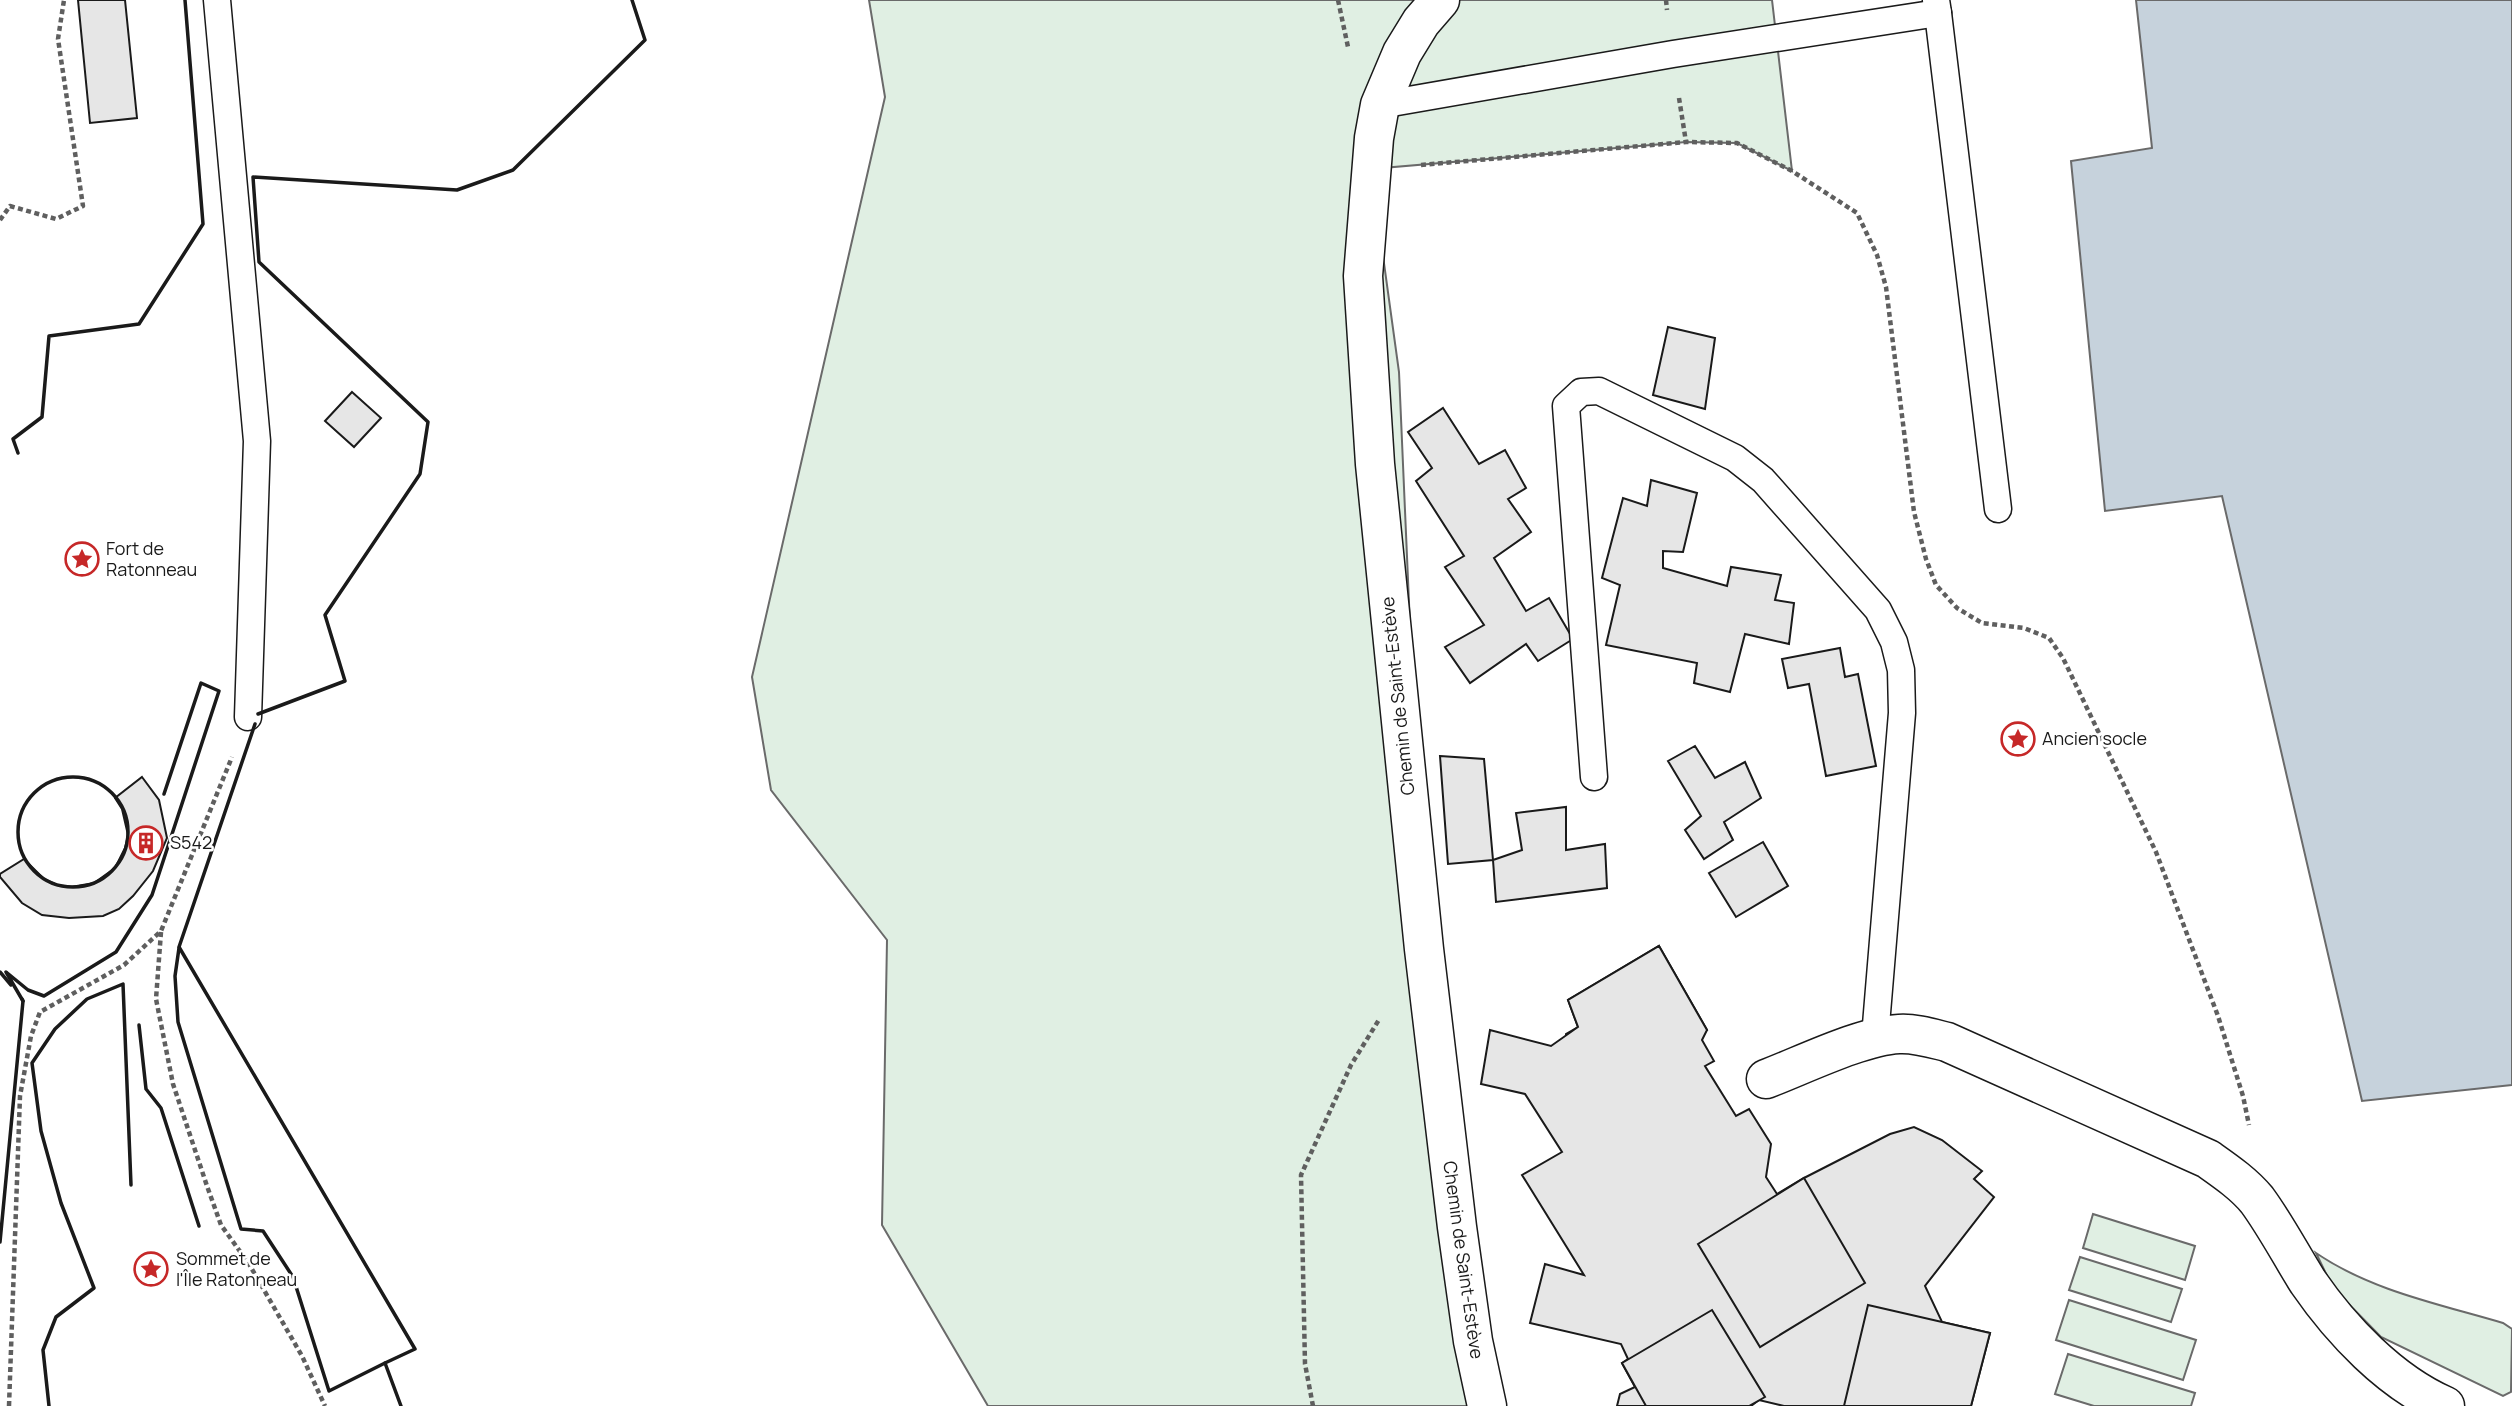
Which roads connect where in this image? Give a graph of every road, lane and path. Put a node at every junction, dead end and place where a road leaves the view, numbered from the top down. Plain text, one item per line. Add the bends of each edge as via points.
1 (64, 0) edge
2 (217, 0) edge
3 (1440, 0) edge
4 (1937, 7) edge
5 (1380, 106) junction
6 (1371, 169) junction
7 (0, 220) edge
8 (1998, 509) dead end
9 (248, 717) joint
10 (1594, 776) dead end
11 (162, 931) junction
12 (1424, 950) junction
13 (1874, 1037) junction
14 (1766, 1079) dead end
15 (2256, 1199) junction
16 (9, 1406) edge
17 (325, 1406) edge
18 (1313, 1406) edge
19 (1487, 1406) edge
20 (2445, 1406) edge

1 - 7 path via 58,39 83,206 56,219 10,206
2 - 9 lane via 257,441
3 - 5 street, Chemin de Saint-Estève via 1402,53
4 - 5 lane
4 - 8 lane
5 - 6 street, Chemin de Saint-Estève
6 - 12 street, Chemin de Saint-Estève via 1363,276 1375,464
6 - 15 path via 1686,142 1737,143 1792,171 1857,213 1886,287 1914,512 1936,585 1957,608 1982,623 2025,628 2049,638 2063,658 2155,852 2218,1016 2243,1096
9 - 11 path
10 - 13 lane via 1566,406 1581,393 1598,391 1735,458 1763,480 1878,610 1894,642 1901,670 1902,724
11 - 16 path via 124,965 40,1012 31,1036 20,1096
11 - 17 path via 156,999 173,1084 207,1186 221,1224 302,1356
12 - 18 path via 1351,1065 1301,1175 1305,1364
12 - 19 street, Chemin de Saint-Estève via 1462,1265
13 - 14 street
13 - 15 street via 1901,1034 1947,1042 2208,1159
15 - 20 street via 2340,1326 2396,1375

